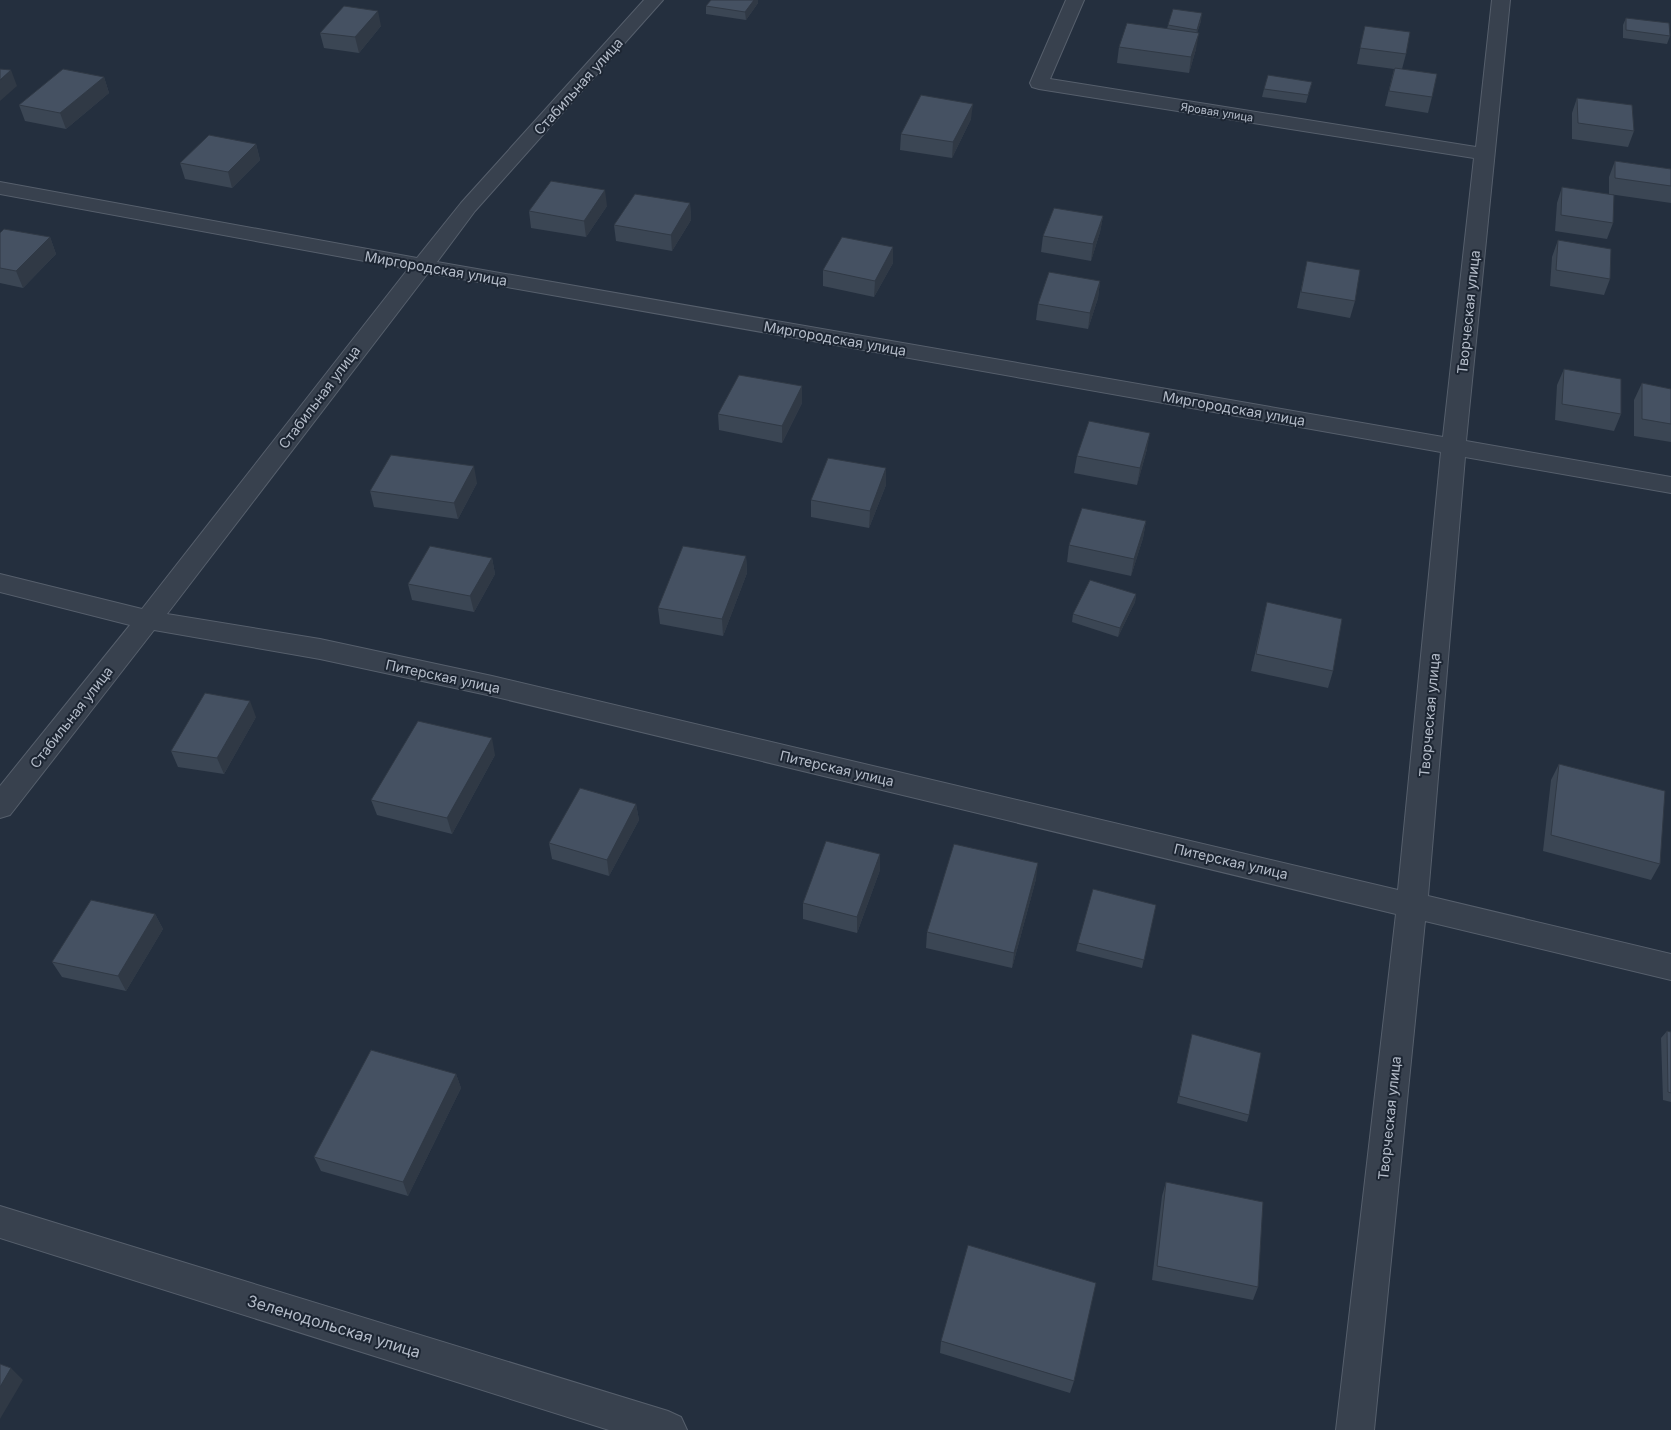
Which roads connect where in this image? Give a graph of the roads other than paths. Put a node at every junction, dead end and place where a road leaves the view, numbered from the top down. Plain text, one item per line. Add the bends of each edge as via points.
1 (654, 0) edge
2 (1074, 0) edge
3 (1501, 0) edge
4 (1484, 154) junction
5 (0, 188) edge
6 (420, 265) junction
7 (1454, 446) junction
8 (1671, 485) edge
9 (0, 583) edge
10 (148, 620) junction
11 (0, 807) edge
12 (1412, 904) junction
13 (1671, 967) edge
14 (0, 1222) edge
15 (668, 1430) edge
16 (1354, 1430) edge

1 - 6 street, Стабильная улица via 468,206
2 - 4 street, Яровая улица via 1039,83
3 - 4 street, Творческая улица
4 - 7 street, Творческая улица
5 - 6 street, Миргородская улица
6 - 7 street, Миргородская улица
6 - 10 street, Стабильная улица
7 - 8 street, Миргородская улица
7 - 12 street, Творческая улица
9 - 10 street, Питерская улица
10 - 11 street, Стабильная улица
10 - 12 street, Питерская улица via 320,649 492,686
12 - 13 street, Питерская улица
12 - 16 street, Творческая улица
14 - 15 street, Зеленодольская улица

